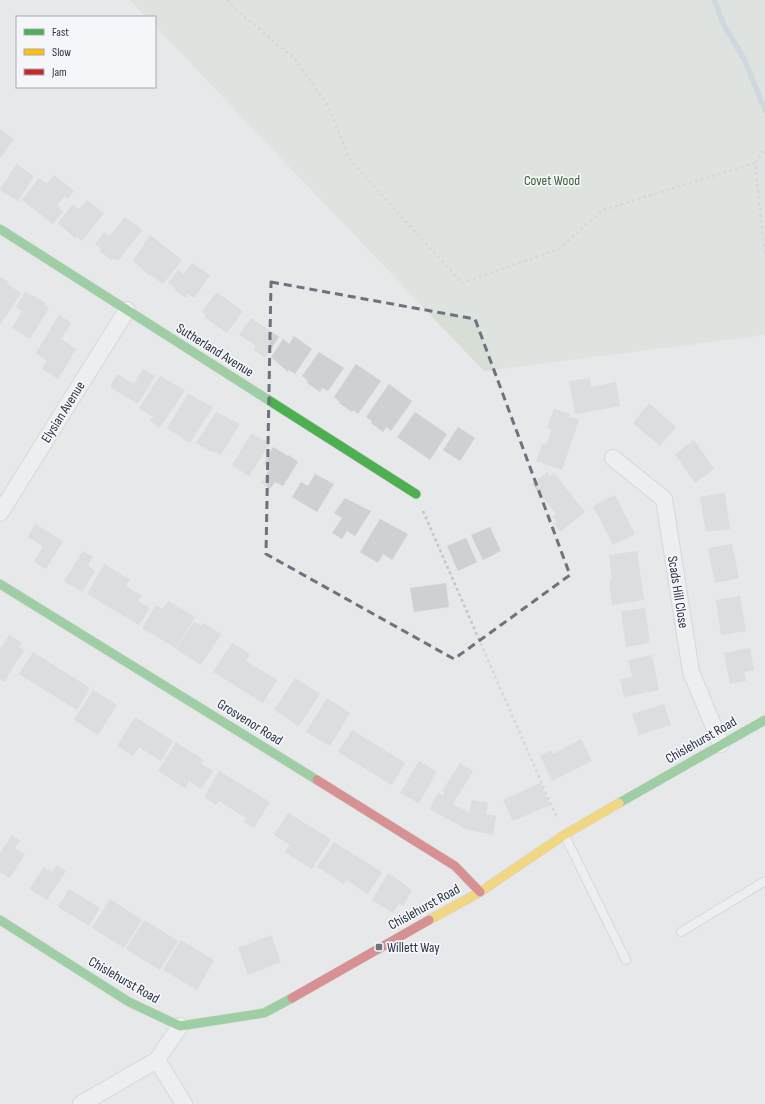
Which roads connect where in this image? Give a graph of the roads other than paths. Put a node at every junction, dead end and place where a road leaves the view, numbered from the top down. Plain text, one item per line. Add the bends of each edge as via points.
1 (0, 229) edge
2 (127, 310) junction
3 (613, 458) dead end
4 (416, 494) road end
5 (0, 513) edge
6 (0, 584) edge
7 (765, 720) edge
8 (721, 744) junction
9 (564, 835) junction
10 (765, 881) edge
11 (480, 892) junction
12 (0, 920) edge
13 (681, 932) dead end
14 (626, 960) dead end
15 (180, 1026) junction
16 (158, 1060) junction
17 (81, 1104) edge
18 (184, 1104) edge

1 - 2 street, Sutherland Avenue
2 - 4 street, Sutherland Avenue
2 - 5 street, Elysian Avenue
3 - 8 street, Scads Hill Close via 664,498 691,672
6 - 11 street, Grosvenor Road via 455,866
7 - 8 street, Chislehurst Road
8 - 9 street, Chislehurst Road
9 - 11 street, Chislehurst Road
9 - 14 lane
10 - 13 lane
11 - 15 street, Chislehurst Road via 264,1012
12 - 15 street, Chislehurst Road via 129,1002
15 - 16 street
16 - 17 street
16 - 18 street

